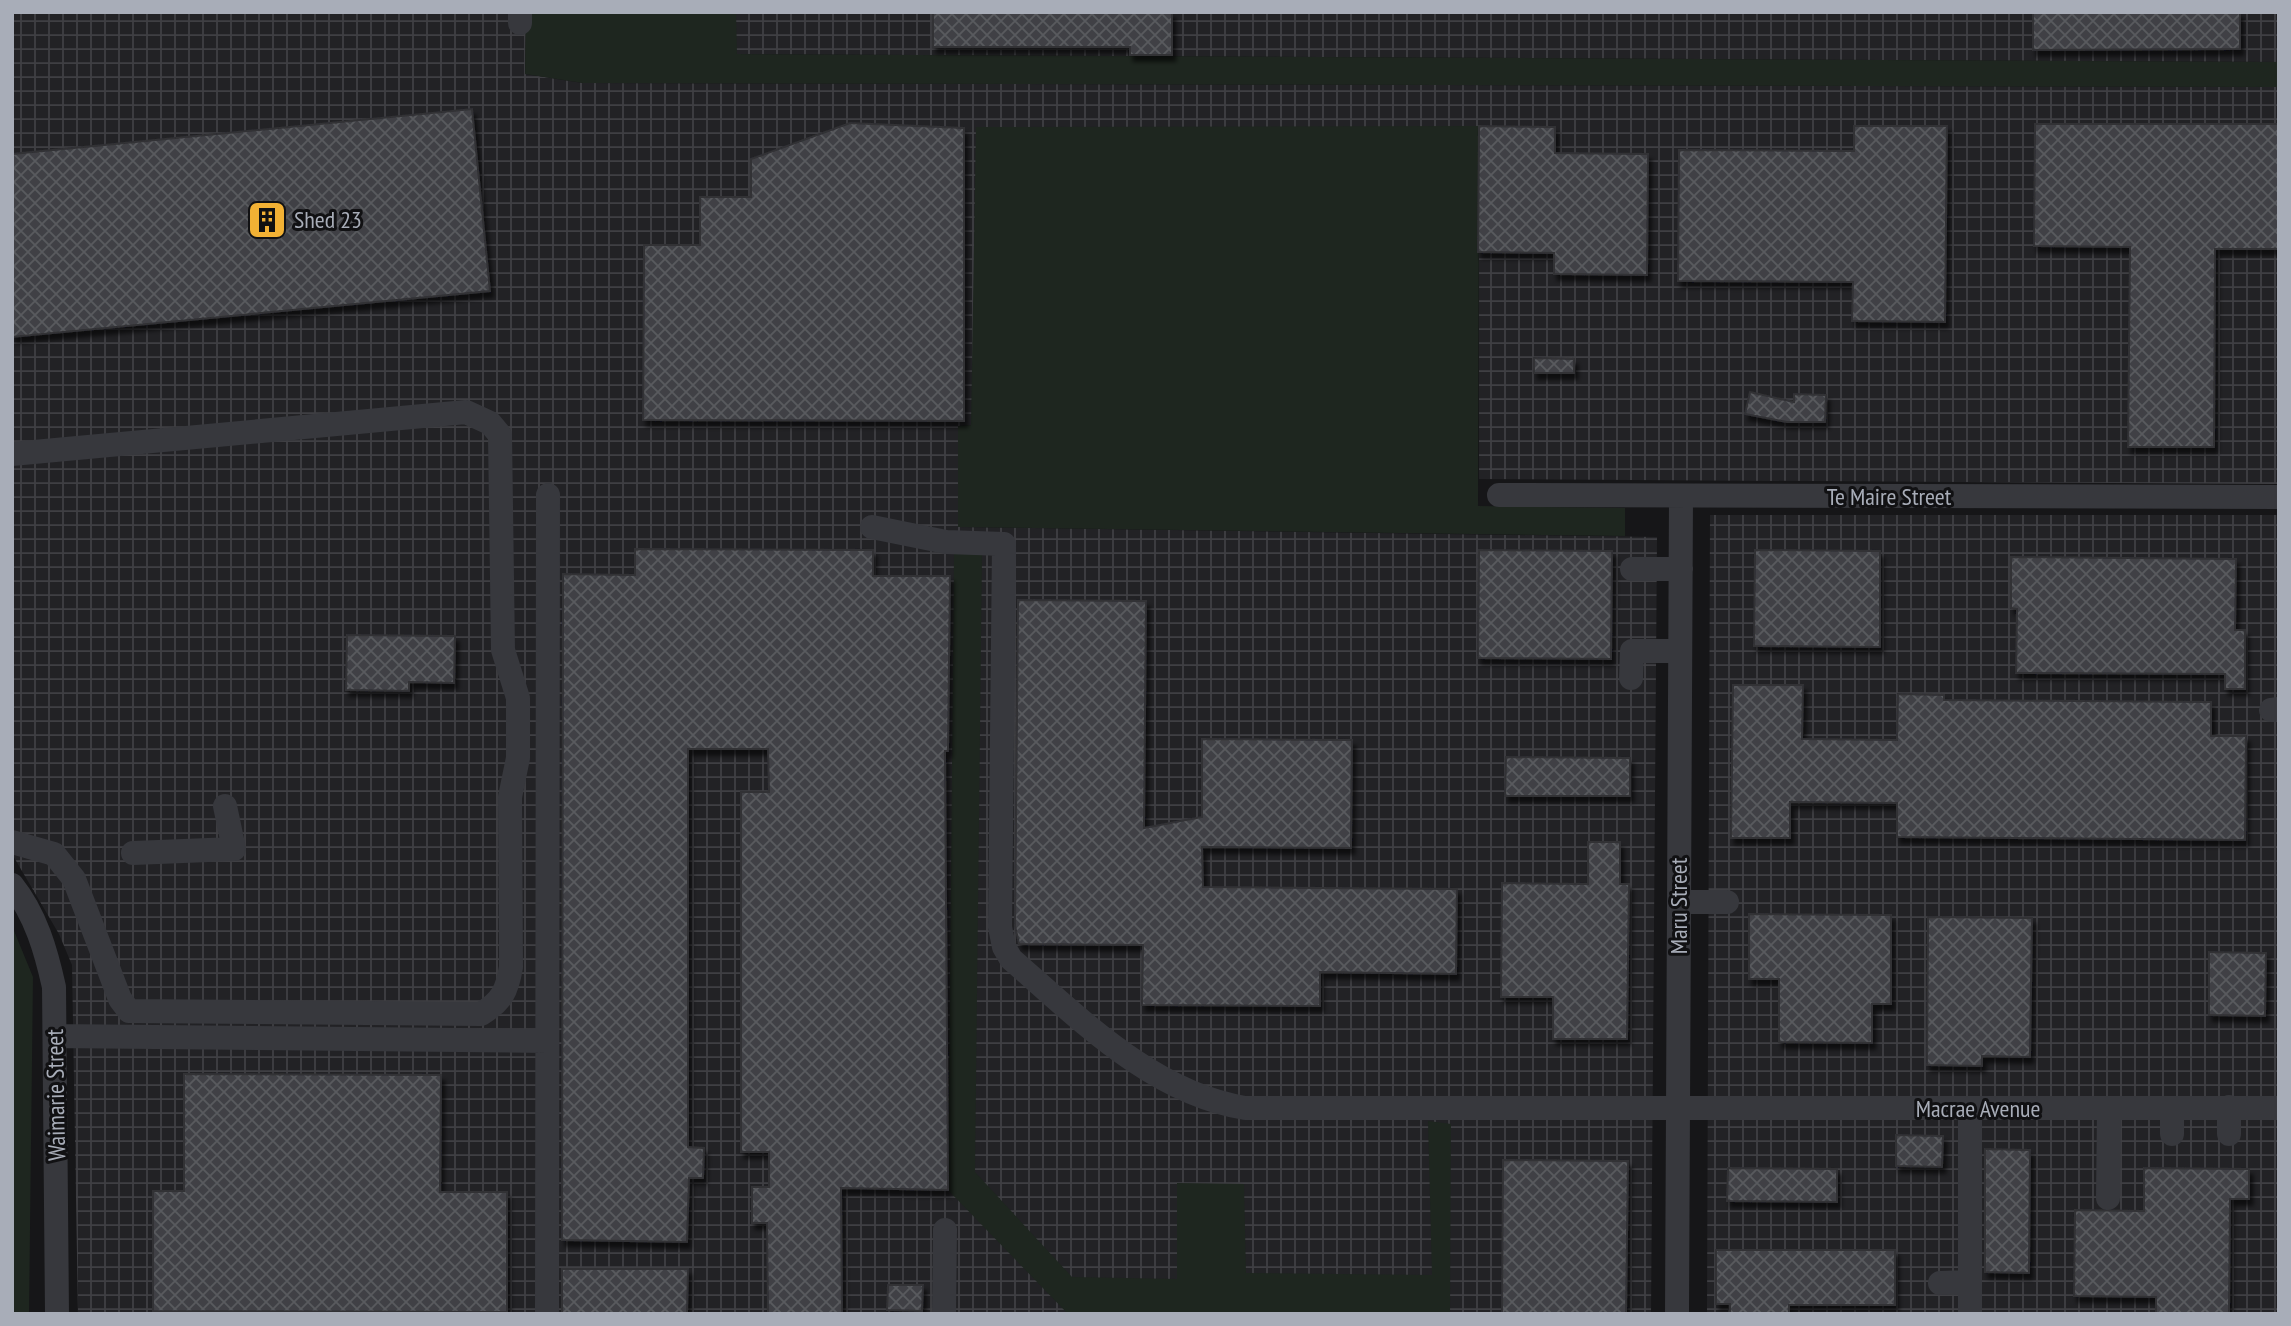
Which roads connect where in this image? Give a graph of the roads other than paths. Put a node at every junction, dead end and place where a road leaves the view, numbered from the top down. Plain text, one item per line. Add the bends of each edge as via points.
1 (12, 454) edge
2 (548, 495) dead end
3 (1499, 495) dead end
4 (2279, 497) edge
5 (1681, 498) junction
6 (872, 527) dead end
7 (1632, 569) dead end
8 (1681, 569) junction
9 (1680, 651) junction
10 (1631, 678) dead end
11 (225, 806) dead end
12 (12, 842) edge
13 (133, 853) dead end
14 (12, 885) edge
15 (1679, 902) junction
16 (1727, 902) dead end
17 (55, 1036) junction
18 (547, 1041) junction
19 (2229, 1107) junction
20 (1678, 1108) junction
21 (2109, 1108) junction
22 (2172, 1108) junction
23 (2279, 1108) edge
24 (1970, 1109) junction
25 (2172, 1134) dead end
26 (2229, 1135) dead end
27 (2108, 1198) dead end
28 (946, 1230) dead end
29 (1969, 1282) junction
30 (1940, 1283) dead end
31 (57, 1314) edge
32 (547, 1314) edge
33 (944, 1314) edge
34 (1677, 1314) edge
35 (1970, 1314) edge

1 - 12 street via 466,412 490,423 500,435 503,650 517,698 517,758 510,797 511,967 507,987 499,1003 481,1014 129,1011 120,999 74,879 54,854
2 - 18 street
3 - 5 street, Te Maire Street
4 - 5 street, Te Maire Street
5 - 8 street, Maru Street
6 - 20 street, Macrae Avenue via 946,542 1004,544 1001,938 1011,959 1086,1024 1174,1086 1204,1099 1245,1108
7 - 8 street
8 - 9 street, Maru Street
9 - 10 street via 1632,651
9 - 15 street, Maru Street
11 - 13 street via 234,849
14 - 17 street, Waimarie Street via 34,921 47,956 54,987
15 - 16 street
15 - 20 street, Maru Street
17 - 18 street
17 - 31 street, Waimarie Street
18 - 32 street
19 - 22 street, Macrae Avenue
19 - 23 street, Macrae Avenue
19 - 26 street
20 - 24 street, Macrae Avenue
20 - 34 street, Maru Street
21 - 22 street, Macrae Avenue
21 - 24 street, Macrae Avenue
21 - 27 street
22 - 25 street
24 - 29 street
28 - 33 street
29 - 30 street
29 - 35 street

